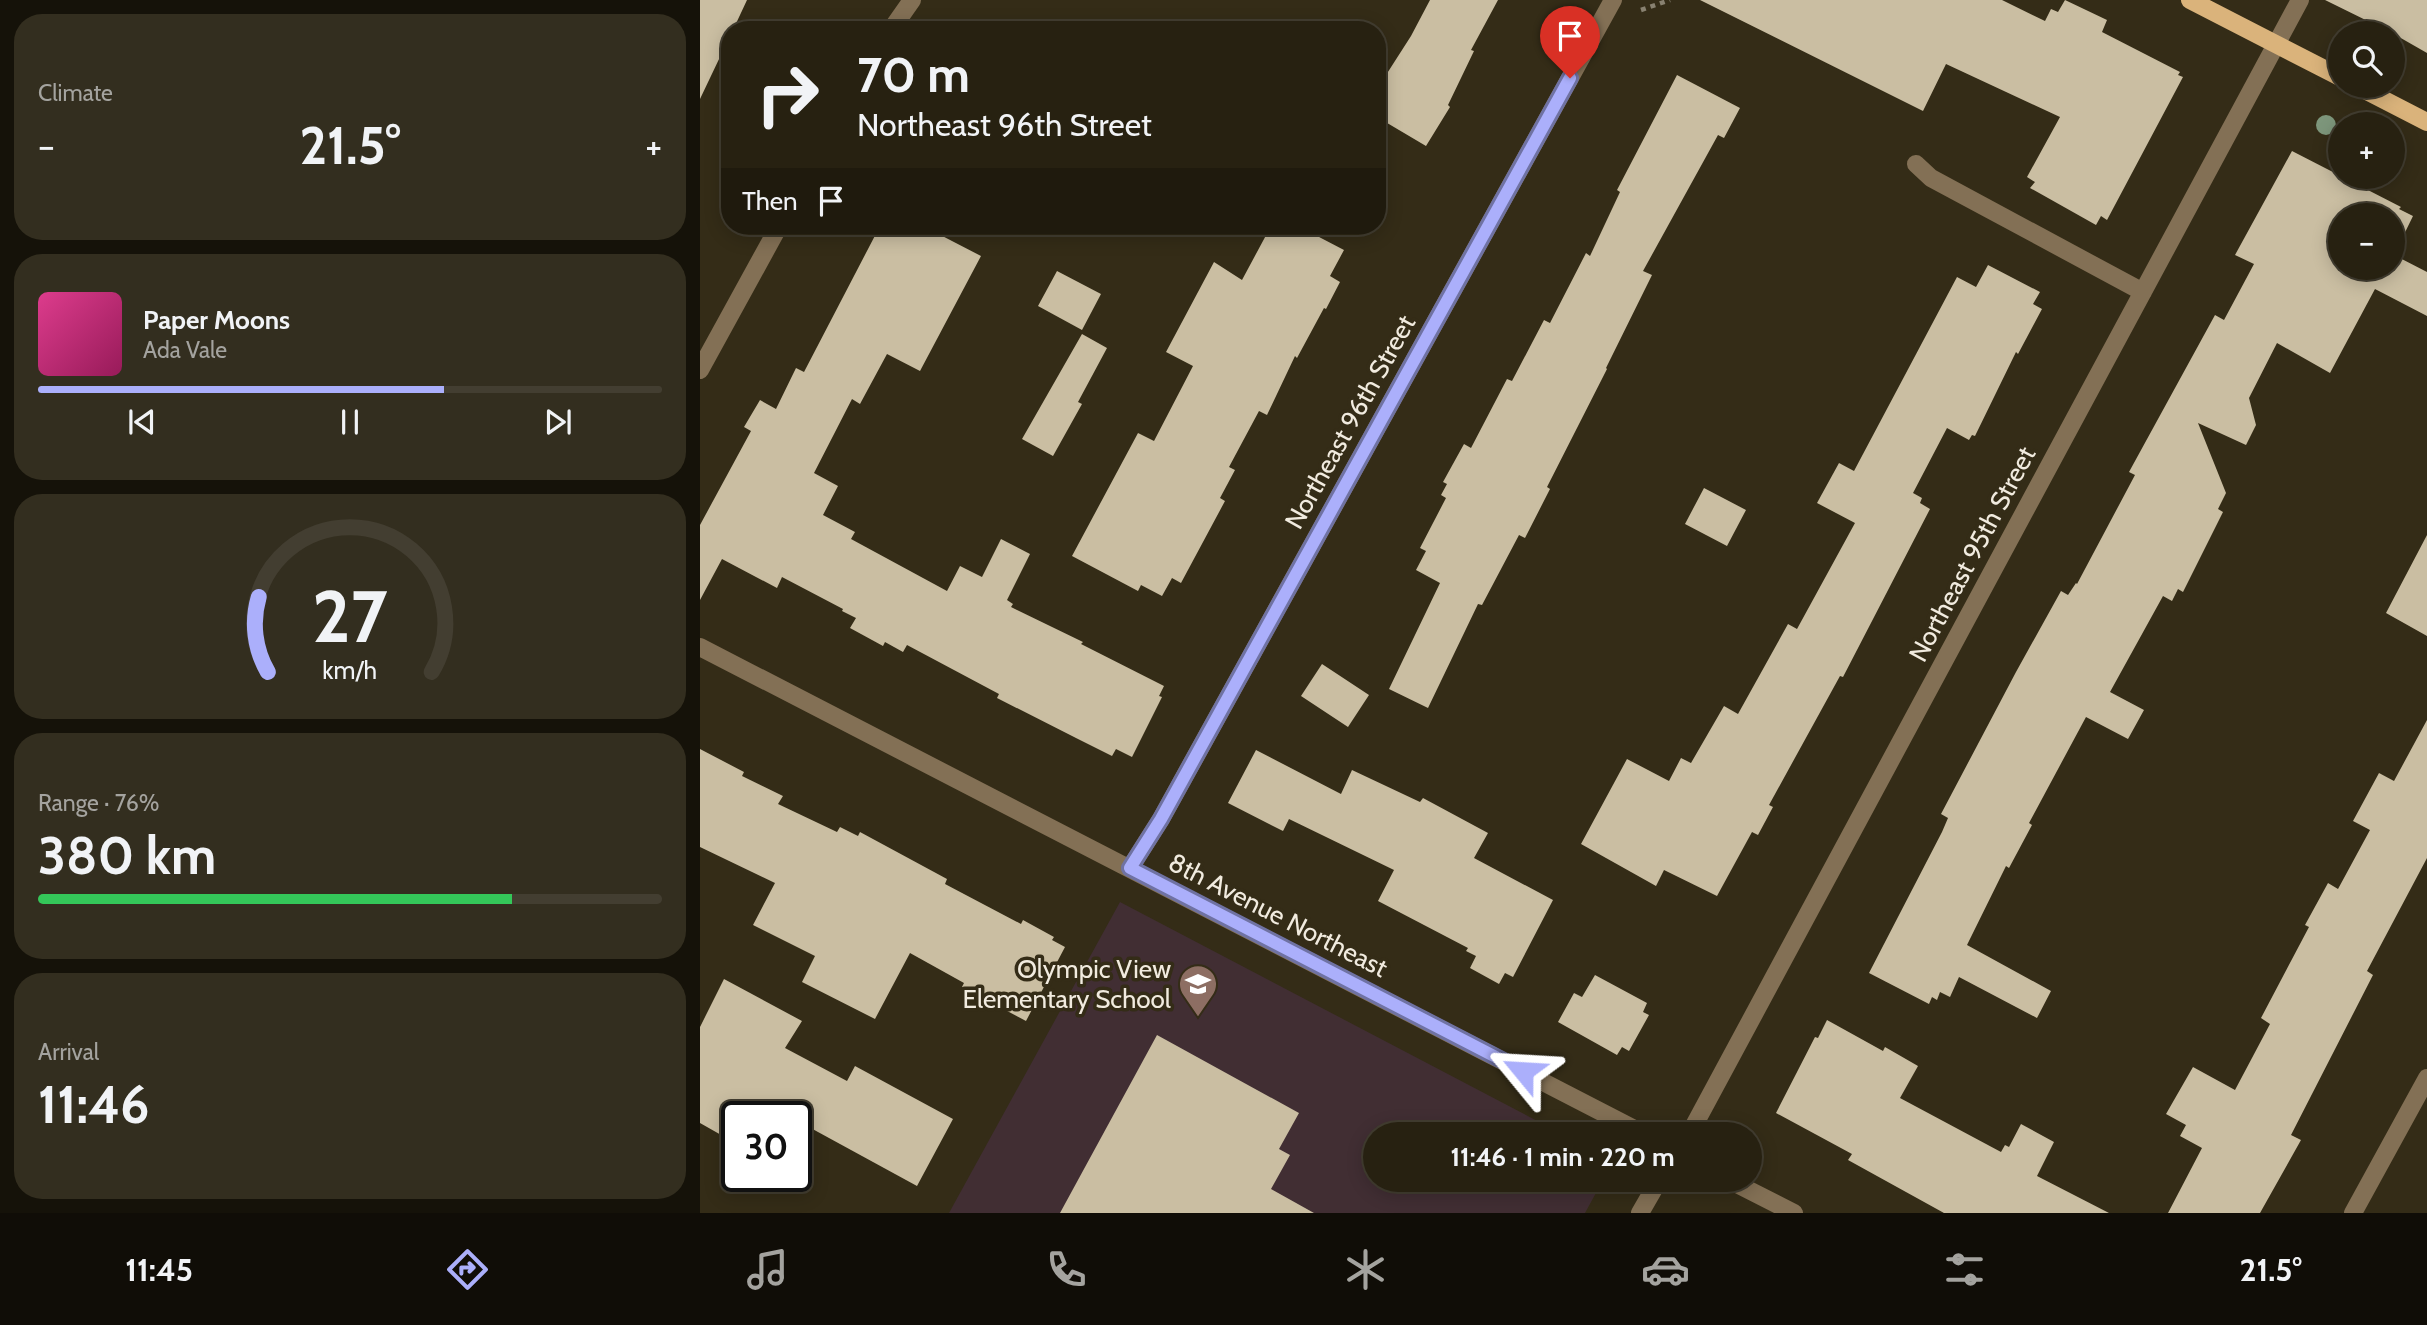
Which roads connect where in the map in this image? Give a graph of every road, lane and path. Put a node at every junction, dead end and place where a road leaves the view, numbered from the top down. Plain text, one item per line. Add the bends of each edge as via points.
1 (912, 0) edge
2 (1613, 0) edge
3 (1670, 0) edge
4 (2190, 0) edge
5 (2300, 0) edge
6 (1637, 12) dead end
7 (897, 21) edge
8 (2276, 43) junction
9 (2328, 71) edge
10 (2380, 98) edge
11 (2427, 122) edge
12 (1916, 164) dead end
13 (774, 235) edge
14 (2143, 292) junction
15 (700, 370) edge
16 (700, 648) edge
17 (1130, 868) junction
18 (2427, 1078) edge
19 (1621, 1122) edge
20 (1697, 1122) edge
21 (1652, 1192) edge
22 (1753, 1192) edge
23 (1640, 1213) edge
24 (1794, 1213) edge
25 (2353, 1213) edge

1 - 7 street
2 - 17 street, Northeast 96th Street
3 - 6 path
4 - 8 main road
5 - 8 street, Northeast 95th Street
8 - 9 main road
8 - 14 street, Northeast 95th Street
10 - 11 main road
12 - 14 street via 1931,178
13 - 15 street
14 - 20 street, Northeast 95th Street
16 - 17 street, 8th Avenue Northeast
17 - 19 street, 8th Avenue Northeast
18 - 25 street
21 - 23 street
22 - 24 street

